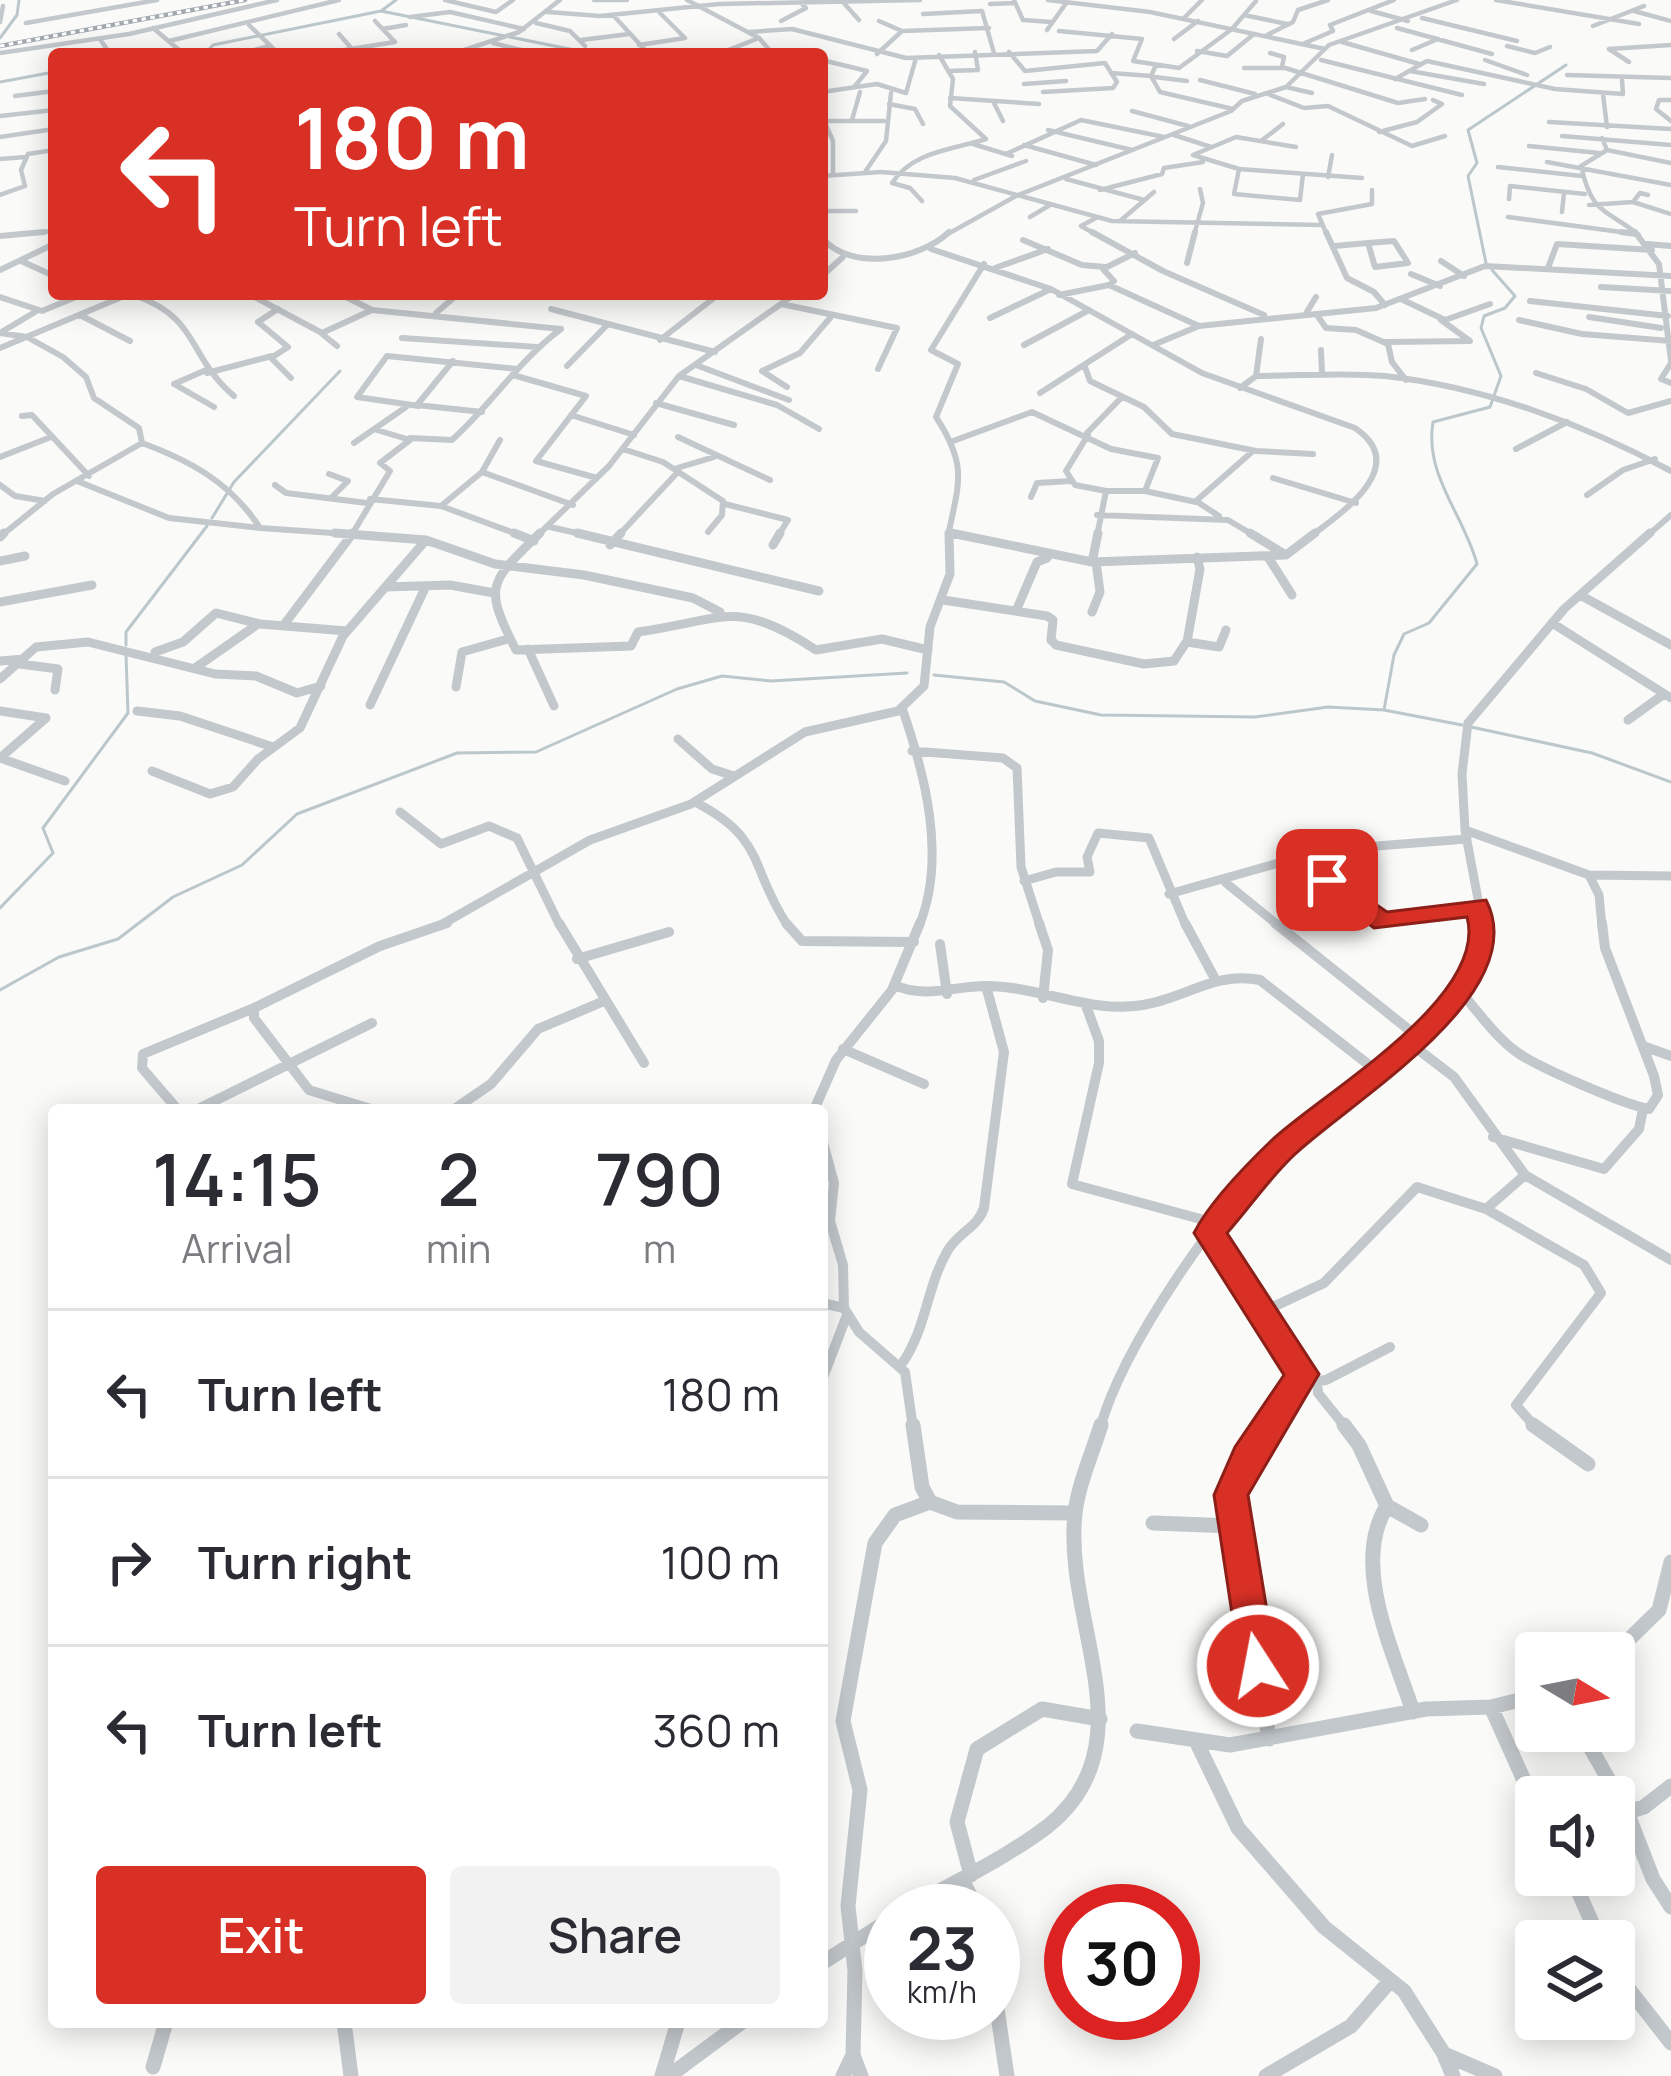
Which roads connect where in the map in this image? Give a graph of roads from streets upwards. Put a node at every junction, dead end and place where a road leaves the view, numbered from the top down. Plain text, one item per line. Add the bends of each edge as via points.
1 (158, 0) edge
2 (277, 0) edge
3 (339, 0) edge
4 (445, 0) edge
5 (513, 0) edge
6 (560, 0) edge
7 (594, 0) edge
8 (627, 0) edge
9 (687, 0) edge
10 (920, 0) edge
11 (1052, 0) edge
12 (1152, 0) edge
13 (1202, 0) edge
14 (1328, 0) edge
15 (1368, 0) edge
16 (1394, 0) edge
17 (1457, 0) edge
18 (1496, 0) edge
19 (1630, 0) edge
20 (465, 1) edge
21 (806, 1) edge
22 (1256, 1) edge
23 (719, 2) edge
24 (759, 2) edge
25 (843, 2) edge
26 (899, 2) edge
27 (1014, 2) edge
28 (1067, 2) edge
29 (127, 3) edge
30 (1102, 3) edge
31 (990, 4) dead end
32 (1384, 4) junction
33 (64, 5) dead end
34 (262, 5) junction
35 (3, 6) edge
36 (697, 6) junction
37 (1644, 6) dead end
38 (1632, 10) junction
39 (1371, 11) junction
40 (548, 13) junction
41 (660, 13) junction
42 (922, 14) junction
43 (613, 15) junction
44 (1244, 15) junction
45 (70, 16) junction
46 (282, 16) junction
47 (410, 17) dead end
48 (1143, 17) junction
49 (1419, 17) junction
50 (1611, 17) junction
51 (1184, 18) junction
52 (859, 20) dead end
53 (375, 21) dead end
54 (879, 21) dead end
55 (1198, 21) junction
56 (1409, 21) junction
57 (1671, 21) edge
58 (0, 22) edge
59 (1052, 22) junction
60 (26, 23) dead end
61 (536, 23) junction
62 (782, 24) junction
63 (406, 25) dead end
64 (1290, 25) junction
65 (1593, 26) dead end
66 (1394, 27) junction
67 (153, 28) junction
68 (252, 28) junction
69 (383, 28) junction
70 (989, 28) junction
71 (1232, 28) junction
72 (1332, 28) junction
73 (524, 29) junction
74 (941, 29) junction
75 (1046, 30) dead end
76 (902, 31) junction
77 (1059, 31) dead end
78 (749, 32) junction
79 (1092, 32) junction
80 (339, 34) dead end
81 (628, 34) junction
82 (1112, 34) junction
83 (1254, 34) junction
84 (1359, 34) junction
85 (1129, 35) junction
86 (1264, 37) junction
87 (759, 38) junction
88 (100, 39) junction
89 (1174, 39) dead end
90 (1438, 39) junction
91 (170, 41) junction
92 (1339, 41) junction
93 (493, 43) junction
94 (1302, 44) junction
95 (1649, 44) junction
96 (640, 45) junction
97 (1671, 45) edge
98 (269, 46) junction
99 (376, 46) junction
100 (953, 46) junction
101 (1507, 46) junction
102 (1550, 46) dead end
103 (106, 48) edge
104 (178, 48) edge
105 (262, 48) edge
106 (271, 48) edge
107 (347, 48) edge
108 (365, 48) edge
109 (380, 48) edge
110 (477, 48) edge
111 (513, 48) edge
112 (643, 48) edge
113 (733, 48) edge
114 (768, 48) edge
115 (1325, 49) junction
116 (1060, 50) junction
117 (1412, 50) dead end
118 (1197, 51) junction
119 (975, 52) junction
120 (994, 52) junction
121 (1009, 52) junction
122 (1270, 52) dead end
123 (0, 53) edge
124 (877, 54) junction
125 (1492, 54) junction
126 (939, 55) junction
127 (916, 58) junction
128 (1321, 60) junction
129 (1629, 62) dead end
130 (828, 63) edge
131 (1080, 64) junction
132 (1419, 64) junction
133 (1156, 65) junction
134 (1056, 68) junction
135 (1175, 68) junction
136 (1244, 68) dead end
137 (1284, 68) junction
138 (1616, 68) dead end
139 (948, 70) junction
140 (1410, 71) junction
141 (1192, 72) dead end
142 (1111, 73) junction
143 (1300, 73) junction
144 (1567, 75) dead end
145 (1153, 76) junction
146 (1531, 76) dead end
147 (1622, 78) junction
148 (1671, 78) edge
149 (1395, 79) junction
150 (1200, 80) dead end
151 (1187, 81) dead end
152 (1024, 84) dead end
153 (1484, 84) dead end
154 (1286, 87) junction
155 (857, 88) junction
156 (828, 91) edge
157 (48, 92) edge
158 (891, 92) junction
159 (1043, 92) dead end
160 (1312, 93) dead end
161 (1268, 94) junction
162 (1603, 94) junction
163 (1462, 95) dead end
164 (15, 96) dead end
165 (1258, 96) junction
166 (1671, 96) edge
167 (950, 98) junction
168 (993, 101) junction
169 (889, 104) junction
170 (1040, 104) dead end
171 (1233, 109) junction
172 (48, 111) edge
173 (1132, 111) dead end
174 (38, 112) junction
175 (0, 116) edge
176 (1350, 117) junction
177 (828, 118) edge
178 (852, 120) junction
179 (1329, 120) dead end
180 (1003, 122) dead end
181 (1549, 122) dead end
182 (923, 124) dead end
183 (1283, 124) dead end
184 (886, 125) junction
185 (1671, 125) edge
186 (1192, 127) junction
187 (1607, 128) junction
188 (48, 130) edge
189 (1048, 130) junction
190 (40, 131) junction
191 (828, 131) edge
192 (897, 133) dead end
193 (1376, 133) junction
194 (1168, 136) junction
195 (1445, 136) dead end
196 (1562, 136) dead end
197 (0, 137) edge
198 (1602, 138) junction
199 (1262, 141) junction
200 (973, 144) junction
201 (1024, 145) junction
202 (1671, 145) edge
203 (1529, 146) dead end
204 (1296, 147) dead end
205 (1209, 148) junction
206 (1133, 150) junction
207 (48, 152) edge
208 (1605, 152) junction
209 (1006, 154) junction
210 (879, 155) junction
211 (1332, 155) dead end
212 (26, 158) junction
213 (0, 160) edge
214 (915, 160) junction
215 (1208, 161) junction
216 (1547, 162) dead end
217 (1671, 163) edge
218 (1098, 165) junction
219 (1498, 166) dead end
220 (1581, 166) junction
221 (1239, 169) junction
222 (865, 172) junction
223 (896, 173) junction
224 (1303, 174) junction
225 (828, 176) edge
226 (833, 176) junction
227 (1582, 176) junction
228 (1328, 177) junction
229 (1063, 178) junction
230 (1362, 178) dead end
231 (970, 182) junction
232 (1671, 185) edge
233 (1100, 190) junction
234 (1200, 190) dead end
235 (1372, 190) dead end
236 (1154, 192) dead end
237 (1564, 193) junction
238 (1585, 194) junction
239 (0, 195) edge
240 (1648, 195) dead end
241 (1016, 196) junction
242 (1509, 199) dead end
243 (1144, 200) junction
244 (1264, 200) junction
245 (922, 201) dead end
246 (1633, 202) junction
247 (1050, 205) junction
248 (1589, 205) junction
249 (828, 211) edge
250 (856, 211) dead end
251 (1562, 212) dead end
252 (1671, 214) edge
253 (1030, 217) dead end
254 (1096, 217) junction
255 (1508, 217) dead end
256 (1119, 221) junction
257 (1198, 224) junction
258 (1240, 225) junction
259 (1273, 225) junction
260 (1294, 225) junction
261 (1322, 225) junction
262 (1387, 225) dead end
263 (48, 231) edge
264 (1641, 234) junction
265 (0, 236) edge
266 (1244, 238) dead end
267 (1298, 239) dead end
268 (1023, 241) dead end
269 (1394, 241) junction
270 (828, 243) edge
271 (1368, 243) junction
272 (48, 246) edge
273 (1334, 246) junction
274 (1671, 246) edge
275 (931, 249) junction
276 (1048, 250) junction
277 (1652, 250) junction
278 (1136, 253) junction
279 (843, 257) junction
280 (1671, 258) edge
281 (21, 261) junction
282 (1442, 261) dead end
283 (1187, 263) dead end
284 (990, 266) junction
285 (1548, 268) junction
286 (1101, 269) junction
287 (0, 270) edge
288 (828, 271) edge
289 (48, 273) edge
290 (1411, 274) dead end
291 (1658, 275) junction
292 (1464, 276) junction
293 (1671, 276) edge
294 (1108, 284) junction
295 (1440, 286) junction
296 (1601, 287) dead end
297 (1051, 290) junction
298 (1660, 290) junction
299 (1671, 291) edge
300 (1059, 295) junction
301 (0, 297) edge
302 (1316, 297) dead end
303 (69, 300) edge
304 (115, 300) edge
305 (154, 300) edge
306 (261, 300) edge
307 (352, 300) edge
308 (451, 300) edge
309 (711, 300) edge
310 (787, 300) edge
311 (1402, 300) junction
312 (1530, 301) dead end
313 (781, 304) junction
314 (1490, 304) dead end
315 (58, 305) junction
316 (1385, 305) junction
317 (278, 309) junction
318 (551, 309) dead end
319 (38, 310) junction
320 (372, 310) junction
321 (1089, 310) junction
322 (436, 313) junction
323 (82, 314) junction
324 (1305, 315) junction
325 (1317, 315) junction
326 (1267, 316) junction
327 (1668, 316) edge
328 (1589, 317) dead end
329 (830, 318) junction
330 (990, 318) dead end
331 (1441, 320) junction
332 (1519, 320) dead end
333 (608, 324) junction
334 (1198, 326) junction
335 (1661, 328) junction
336 (321, 333) junction
337 (1132, 334) junction
338 (27, 338) junction
339 (402, 338) dead end
340 (1261, 338) dead end
341 (660, 340) junction
342 (1666, 340) edge
343 (130, 341) dead end
344 (1386, 343) junction
345 (1024, 345) dead end
346 (1153, 345) junction
347 (337, 346) dead end
348 (0, 347) edge
349 (537, 347) junction
350 (1321, 350) dead end
351 (716, 352) junction
352 (272, 356) junction
353 (453, 361) junction
354 (1671, 362) edge
355 (567, 365) dead end
356 (696, 365) junction
357 (1085, 367) junction
358 (878, 369) dead end
359 (206, 371) junction
360 (515, 372) junction
361 (1536, 373) dead end
362 (1322, 374) junction
363 (679, 376) junction
364 (1256, 376) junction
365 (291, 378) dead end
366 (1406, 380) junction
367 (1671, 383) edge
368 (787, 387) dead end
369 (1240, 388) junction
370 (1040, 393) dead end
371 (234, 395) dead end
372 (1122, 397) junction
373 (789, 400) dead end
374 (1671, 401) edge
375 (656, 403) junction
376 (32, 404) dead end
377 (419, 406) junction
378 (214, 407) dead end
379 (406, 407) junction
380 (486, 412) junction
381 (571, 415) junction
382 (1567, 422) junction
383 (734, 425) dead end
384 (819, 429) dead end
385 (377, 430) junction
386 (1088, 434) junction
387 (634, 435) junction
388 (51, 437) junction
389 (678, 437) dead end
390 (410, 438) junction
391 (500, 440) dead end
392 (953, 441) junction
393 (142, 443) junction
394 (354, 443) dead end
395 (623, 449) junction
396 (1516, 449) dead end
397 (1253, 451) junction
398 (1313, 454) dead end
399 (0, 457) edge
400 (714, 457) junction
401 (1655, 459) junction
402 (537, 464) junction
403 (1671, 471) edge
404 (482, 472) junction
405 (675, 472) junction
406 (329, 474) dead end
407 (89, 476) junction
408 (597, 478) junction
409 (1273, 478) dead end
410 (770, 480) dead end
411 (77, 481) junction
412 (1071, 481) junction
413 (514, 483) junction
414 (0, 485) edge
415 (275, 485) dead end
416 (1106, 491) junction
417 (1145, 491) junction
418 (1587, 495) dead end
419 (1031, 496) dead end
420 (331, 498) junction
421 (45, 501) junction
422 (369, 501) junction
423 (1196, 502) junction
424 (1356, 503) junction
425 (725, 504) junction
426 (572, 505) junction
427 (441, 506) junction
428 (1097, 515) junction
429 (1671, 515) edge
430 (1228, 520) junction
431 (550, 527) junction
432 (260, 528) junction
433 (1658, 530) junction
434 (353, 531) junction
435 (708, 532) dead end
436 (949, 532) junction
437 (0, 537) edge
438 (1671, 537) edge
439 (426, 540) junction
440 (534, 541) junction
441 (610, 545) junction
442 (772, 545) dead end
443 (1286, 555) junction
444 (25, 556) dead end
445 (1050, 557) junction
446 (1197, 557) junction
447 (1268, 557) junction
448 (0, 561) edge
449 (1094, 562) junction
450 (509, 564) junction
451 (92, 585) dead end
452 (426, 586) junction
453 (385, 587) junction
454 (819, 591) dead end
455 (494, 593) junction
456 (1292, 595) dead end
457 (1580, 595) junction
458 (943, 600) junction
459 (0, 602) edge
460 (720, 611) junction
461 (1016, 611) junction
462 (1092, 612) dead end
463 (1552, 623) junction
464 (258, 624) junction
465 (283, 626) junction
466 (1226, 630) dead end
467 (347, 631) junction
468 (508, 639) junction
469 (1186, 641) junction
470 (1671, 645) edge
471 (528, 649) junction
472 (928, 650) junction
473 (152, 653) junction
474 (0, 661) edge
475 (22, 662) junction
476 (195, 668) junction
477 (0, 679) edge
478 (321, 686) junction
479 (456, 687) dead end
480 (55, 690) dead end
481 (1668, 696) edge
482 (370, 705) dead end
483 (554, 706) dead end
484 (902, 708) junction
485 (0, 711) edge
486 (137, 711) dead end
487 (1628, 720) dead end
488 (678, 739) dead end
489 (273, 747) junction
490 (913, 751) junction
491 (0, 758) edge
492 (152, 771) dead end
493 (734, 776) junction
494 (64, 781) dead end
495 (694, 802) junction
496 (400, 812) dead end
497 (1466, 834) junction
498 (1286, 862) junction
499 (537, 872) junction
500 (1589, 875) junction
501 (1671, 876) edge
502 (1024, 880) junction
503 (1226, 883) junction
504 (1169, 894) junction
505 (1477, 907) junction
506 (670, 932) dead end
507 (914, 942) junction
508 (940, 944) dead end
509 (578, 958) junction
510 (1214, 977) junction
511 (895, 985) junction
512 (986, 986) junction
513 (1459, 990) junction
514 (946, 994) junction
515 (1043, 998) junction
516 (604, 1001) junction
517 (1085, 1003) junction
518 (254, 1008) junction
519 (372, 1023) dead end
520 (1414, 1041) junction
521 (1642, 1046) junction
522 (843, 1049) junction
523 (1671, 1056) edge
524 (644, 1063) dead end
525 (290, 1065) junction
526 (1378, 1072) junction
527 (924, 1084) dead end
528 (173, 1104) edge
529 (209, 1104) edge
530 (354, 1104) edge
531 (462, 1104) edge
532 (817, 1104) edge
533 (1642, 1109) junction
534 (1493, 1137) junction
535 (828, 1161) edge
536 (1525, 1175) junction
537 (1486, 1209) junction
538 (1212, 1228) junction
539 (1671, 1260) edge
540 (828, 1305) edge
541 (845, 1312) junction
542 (1258, 1314) junction
543 (1390, 1347) dead end
544 (828, 1362) edge
545 (901, 1365) junction
546 (1300, 1382) junction
547 (1317, 1383) junction
548 (1588, 1464) dead end
549 (930, 1502) junction
550 (1387, 1506) junction
551 (1075, 1514) junction
552 (1153, 1523) dead end
553 (1421, 1525) dead end
554 (1233, 1526) junction
555 (1671, 1562) edge
556 (1635, 1633) edge
557 (1515, 1701) edge
558 (1491, 1707) junction
559 (1413, 1712) junction
560 (1100, 1719) junction
561 (1137, 1732) dead end
562 (1269, 1738) junction
563 (1196, 1741) junction
564 (1522, 1776) edge
565 (1671, 1786) edge
566 (1635, 1809) edge
567 (1635, 1832) edge
568 (967, 1877) junction
569 (954, 1884) edge
570 (969, 1884) edge
571 (1671, 1907) edge
572 (864, 1935) edge
573 (853, 1941) junction
574 (828, 1960) edge
575 (1390, 1981) junction
576 (1635, 1997) edge
577 (164, 2028) edge
578 (345, 2028) edge
579 (677, 2028) edge
580 (733, 2028) edge
581 (1002, 2040) edge
582 (1671, 2043) edge
583 (1444, 2054) junction
584 (853, 2055) junction
585 (152, 2067) dead end
586 (351, 2076) edge
587 (665, 2076) edge
588 (843, 2076) edge
589 (861, 2076) edge
590 (1007, 2076) edge
591 (1266, 2076) edge
592 (1453, 2076) edge
593 (1496, 2076) edge

1 - 29 street
2 - 34 street
3 - 46 street
4 - 20 street
5 - 20 street via 496,12
6 - 40 street
7 - 8 street
9 - 36 street
10 - 26 street
11 - 28 street
12 - 48 street
13 - 51 street
14 - 64 street via 1298,10
15 - 32 street
16 - 32 street
17 - 49 street
18 - 50 street
19 - 38 street
21 - 24 street
21 - 25 street
21 - 62 street
22 - 44 street
23 - 24 street
23 - 36 street
25 - 26 street
25 - 52 street
26 - 42 street
27 - 31 street
27 - 59 street via 1023,20
28 - 30 street
28 - 59 street
29 - 45 street
30 - 48 street
30 - 79 street
32 - 39 street
33 - 45 street
34 - 46 street
34 - 67 street
35 - 58 street
36 - 41 street
36 - 78 street
37 - 38 street
38 - 50 street
38 - 57 street
39 - 56 street
39 - 72 street
40 - 43 street
40 - 61 street
41 - 43 street
41 - 96 street via 685,38
42 - 70 street via 980,10
42 - 74 street
43 - 81 street
44 - 64 street
44 - 71 street
45 - 60 street
46 - 68 street
47 - 73 street via 461,15
48 - 51 street
48 - 85 street
49 - 56 street
49 - 101 street via 1517,41
50 - 65 street
50 - 95 street via 1637,27
51 - 55 street
53 - 69 street
54 - 76 street
55 - 71 street
55 - 89 street
56 - 66 street
59 - 75 street
61 - 73 street
61 - 81 street via 571,31 583,43
62 - 78 street
62 - 124 street
63 - 69 street
64 - 86 street
66 - 84 street
66 - 90 street
67 - 88 street
67 - 91 street
68 - 91 street
68 - 98 street
69 - 99 street via 395,41
70 - 74 street
70 - 120 street
71 - 83 street
71 - 118 street
72 - 84 street
72 - 94 street
73 - 93 street
74 - 76 street
74 - 100 street
76 - 124 street
77 - 79 street
78 - 87 street
79 - 82 street
80 - 107 street
81 - 96 street
82 - 85 street
82 - 116 street via 1097,51
83 - 86 street
83 - 118 street via 1228,55
84 - 92 street
85 - 133 street via 1144,40 1133,61
86 - 94 street
87 - 113 street
87 - 114 street
88 - 103 street
88 - 123 street
90 - 117 street
90 - 125 street
91 - 104 street
92 - 115 street
92 - 132 street
93 - 110 street
93 - 111 street
94 - 115 street
95 - 97 street
95 - 129 street via 1609,49
96 - 112 street
98 - 105 street
98 - 106 street
99 - 108 street
99 - 109 street
100 - 119 street
100 - 126 street
101 - 102 street
101 - 125 street
115 - 128 street
116 - 121 street
116 - 131 street
118 - 135 street
119 - 120 street
119 - 139 street via 978,70
120 - 121 street
121 - 134 street via 1018,69
122 - 137 street via 1284,56
124 - 127 street
125 - 146 street via 1485,60
126 - 127 street
126 - 139 street
127 - 158 street via 908,92
128 - 143 street
128 - 149 street
130 - 155 street via 867,71
131 - 134 street
131 - 142 street via 1105,63
132 - 140 street
132 - 162 street
133 - 135 street
133 - 145 street
134 - 152 street via 1066,81
135 - 141 street
136 - 137 street
137 - 143 street
138 - 147 street
139 - 167 street
140 - 149 street
140 - 153 street
142 - 145 street
142 - 159 street via 1115,87
143 - 154 street
143 - 193 street via 1398,103 1441,105
144 - 147 street
145 - 151 street
145 - 171 street via 1160,92
147 - 148 street
147 - 162 street via 1625,93
149 - 163 street
150 - 165 street
154 - 160 street
154 - 161 street
155 - 156 street
155 - 158 street
155 - 178 street
157 - 164 street
158 - 169 street
161 - 165 street
161 - 176 street
162 - 187 street
165 - 171 street
166 - 185 street via 1656,110
167 - 168 street
167 - 200 street via 986,139
168 - 170 street
168 - 180 street
169 - 182 street via 915,109
169 - 184 street
171 - 186 street
172 - 174 street
173 - 186 street
174 - 175 street
174 - 190 street
176 - 179 street
176 - 193 street
177 - 178 street
178 - 184 street
181 - 187 street
183 - 199 street
184 - 192 street
184 - 210 street
185 - 187 street
186 - 194 street
188 - 190 street
189 - 194 street via 1087,118
189 - 201 street
189 - 206 street
190 - 197 street
191 - 226 street
193 - 195 street via 1415,147
194 - 205 street
194 - 206 street
196 - 198 street
198 - 202 street
198 - 208 street
199 - 204 street
199 - 205 street via 1236,136
200 - 209 street
200 - 214 street
201 - 209 street
201 - 218 street
203 - 208 street
205 - 215 street via 1193,154
206 - 218 street
207 - 212 street
208 - 217 street
208 - 220 street
209 - 231 street via 1026,161
210 - 214 street
210 - 222 street
211 - 228 street
212 - 213 street
212 - 239 street via 25,186
214 - 223 street
215 - 221 street
215 - 233 street
216 - 220 street
218 - 229 street
219 - 227 street
220 - 227 street
220 - 232 street
221 - 224 street
221 - 244 street via 1235,196
222 - 223 street
222 - 226 street
223 - 231 street
223 - 245 street via 892,182
224 - 228 street
224 - 244 street via 1300,200
225 - 226 street
227 - 238 street
228 - 230 street
229 - 233 street
229 - 241 street
231 - 241 street
233 - 243 street
234 - 257 street
235 - 261 street via 1372,204 1319,212
236 - 243 street
237 - 238 street
237 - 242 street via 1510,186
237 - 251 street
238 - 248 street
240 - 246 street
241 - 247 street
241 - 275 street via 958,224
243 - 256 street
244 - 259 street
246 - 248 street
246 - 252 street
247 - 253 street
247 - 254 street
248 - 264 street
249 - 250 street
254 - 256 street
254 - 278 street via 1081,226
255 - 264 street
256 - 257 street
257 - 258 street
257 - 283 street
258 - 259 street
258 - 266 street
259 - 260 street
260 - 261 street
260 - 267 street
261 - 273 street
262 - 269 street
263 - 265 street
264 - 277 street
268 - 276 street
269 - 271 street
269 - 271 street via 1408,262 1375,267
270 - 279 street
271 - 273 street
272 - 281 street
273 - 316 street via 1347,278
274 - 277 street
275 - 279 street
275 - 284 street
276 - 284 street
276 - 286 street
277 - 280 street
277 - 285 street via 1555,244
277 - 291 street
278 - 286 street
278 - 326 street
279 - 288 street
281 - 287 street
281 - 289 street
282 - 292 street
284 - 297 street
284 - 392 street via 931,350 958,364 936,417
285 - 291 street
285 - 292 street via 1484,266
286 - 294 street via 1114,280
290 - 295 street
291 - 293 street
291 - 298 street
292 - 295 street
294 - 300 street
294 - 334 street
295 - 311 street
296 - 298 street
297 - 300 street
297 - 330 street
298 - 299 street
298 - 327 street
300 - 321 street
301 - 319 street
302 - 324 street
303 - 315 street
304 - 323 street
305 - 359 street via 190,325
306 - 317 street
307 - 320 street
308 - 322 street
309 - 341 street
310 - 313 street
311 - 316 street
311 - 331 street
312 - 327 street
313 - 329 street
313 - 351 street
314 - 331 street
315 - 319 street
315 - 323 street
316 - 325 street
317 - 336 street
317 - 352 street via 258,322 288,347
318 - 333 street
319 - 338 street via 0,333
320 - 322 street
320 - 336 street
321 - 337 street
321 - 345 street
322 - 349 street via 561,329
323 - 338 street
323 - 343 street
324 - 325 street
324 - 326 street
325 - 344 street via 1326,328
326 - 334 street
327 - 335 street
328 - 335 street
329 - 358 street via 897,329
329 - 368 street via 809,346 762,371
331 - 344 street via 1470,341
332 - 342 street
333 - 341 street
333 - 355 street
334 - 346 street
335 - 342 street
336 - 347 street
337 - 346 street
337 - 357 street
338 - 348 street
338 - 393 street via 84,375 91,396 136,425
339 - 349 street
340 - 364 street
341 - 351 street
342 - 354 street
344 - 366 street
346 - 369 street
349 - 360 street
350 - 362 street
351 - 356 street
352 - 359 street
352 - 365 street
353 - 360 street
353 - 377 street
353 - 379 street via 386,356 357,397
354 - 367 street via 1661,379
356 - 363 street
356 - 373 street
357 - 370 street
357 - 372 street via 1090,381
359 - 371 street
359 - 378 street via 174,384
360 - 380 street
360 - 381 street via 586,396
361 - 374 street via 1628,413
362 - 364 street
362 - 366 street
363 - 375 street
363 - 384 street via 777,405
364 - 369 street
366 - 382 street
369 - 424 street via 1371,439 1372,478
372 - 386 street
372 - 397 street via 1172,434
375 - 383 street
375 - 387 street
376 - 388 street via 22,416 32,415
377 - 379 street
377 - 380 street
379 - 385 street
380 - 390 street via 452,440
381 - 387 street
381 - 402 street
382 - 396 street
382 - 401 street
385 - 390 street
385 - 394 street
386 - 392 street via 1026,411
386 - 412 street via 1066,471
386 - 417 street via 1158,458
387 - 395 street
388 - 399 street
388 - 407 street
389 - 400 street
390 - 422 street via 380,463 390,471
391 - 404 street
392 - 436 street via 961,472
393 - 407 street
393 - 432 street via 224,481
395 - 405 street
395 - 408 street
397 - 398 street
397 - 423 street
400 - 405 street
400 - 410 street
401 - 403 street
401 - 418 street
402 - 408 street
402 - 413 street
404 - 413 street
404 - 427 street
405 - 425 street
405 - 441 street
406 - 420 street via 348,481
407 - 411 street
408 - 426 street
409 - 424 street
411 - 421 street
411 - 432 street via 170,518
412 - 416 street
412 - 419 street via 1037,483
413 - 426 street
414 - 421 street
415 - 420 street
416 - 417 street
416 - 428 street
417 - 423 street
420 - 422 street
421 - 437 street
422 - 427 street
422 - 434 street
423 - 430 street
424 - 443 street
425 - 435 street
425 - 442 street via 788,520
426 - 431 street
427 - 440 street
428 - 430 street
428 - 449 street
429 - 433 street
430 - 443 street
431 - 440 street
431 - 441 street
432 - 434 street
433 - 438 street
433 - 457 street
434 - 439 street
434 - 465 street
436 - 445 street
436 - 458 street
439 - 450 street
439 - 453 street
440 - 450 street
441 - 454 street
443 - 447 street
444 - 448 street
445 - 449 street
445 - 461 street via 1037,562
446 - 447 street
446 - 449 street
446 - 469 street
447 - 456 street
449 - 462 street via 1100,592
450 - 455 street
450 - 460 street via 693,598
451 - 459 street
452 - 453 street
452 - 455 street
452 - 482 street
453 - 467 street
455 - 468 street
457 - 463 street
457 - 470 street
458 - 461 street
458 - 472 street
460 - 471 street via 638,632 632,646
460 - 472 street via 764,617 821,651 882,639
461 - 469 street via 1051,617 1056,645 1144,664 1174,661
463 - 481 street
463 - 497 street via 1467,726
464 - 465 street
464 - 473 street via 216,613 184,642
464 - 476 street
465 - 467 street
466 - 469 street via 1219,646
467 - 478 street
468 - 471 street via 516,650
468 - 479 street via 464,650
471 - 483 street
472 - 484 street via 924,686
473 - 475 street via 67,642 37,645
473 - 476 street
474 - 475 street
475 - 477 street
475 - 480 street via 58,669
476 - 478 street via 260,677 295,693
478 - 489 street via 304,724
481 - 487 street
484 - 490 street
484 - 493 street via 806,732
485 - 491 street via 46,718
486 - 489 street via 180,716
488 - 493 street via 712,769
489 - 492 street via 222,794
490 - 502 street via 1012,760
490 - 507 street via 929,794 928,903
491 - 494 street
493 - 495 street
495 - 499 street via 590,840
495 - 507 street via 745,836 802,941
496 - 499 street via 438,845 454,847 489,826 503,829
497 - 498 street via 1356,845
497 - 500 street
497 - 505 street
498 - 503 street
498 - 505 street via 1327,880 1383,922
499 - 509 street
499 - 518 street via 452,921 380,946
500 - 501 street
500 - 521 street via 1602,909 1600,932
502 - 504 street via 1090,872 1098,833 1142,835
502 - 515 street via 1048,950
503 - 504 street
503 - 520 street
504 - 510 street
505 - 513 street via 1477,958
506 - 509 street
507 - 511 street
508 - 514 street
509 - 516 street
510 - 517 street via 1145,1005
510 - 526 street via 1260,980
511 - 514 street
511 - 522 street
512 - 514 street
512 - 515 street
512 - 545 street via 1004,1052 984,1208 943,1257 921,1334
513 - 520 street
513 - 533 street via 1517,1053
515 - 517 street
516 - 524 street
516 - 531 street via 538,1029 491,1084
517 - 538 street via 1100,1047 1072,1184
518 - 525 street
518 - 528 street via 143,1054 142,1068
519 - 525 street
520 - 526 street
520 - 534 street via 1454,1077
521 - 523 street
521 - 533 street via 1658,1095
522 - 527 street
522 - 532 street
525 - 529 street
525 - 530 street via 311,1091
526 - 538 street via 1283,1148
533 - 534 street via 1639,1129 1604,1169
534 - 536 street
535 - 541 street
536 - 537 street
536 - 539 street
537 - 542 street via 1417,1187 1324,1283
537 - 548 street via 1577,1260 1600,1283 1581,1327 1516,1405
538 - 542 street
538 - 551 street via 1110,1393
540 - 541 street
541 - 544 street
541 - 545 street
542 - 546 street via 1303,1374
543 - 547 street
545 - 549 street
546 - 547 street
546 - 554 street via 1238,1474
547 - 550 street via 1360,1445
549 - 551 street via 957,1512
549 - 573 street via 895,1515 874,1544 843,1721 860,1790 848,1906
550 - 553 street
550 - 559 street via 1371,1533 1373,1570
551 - 560 street
552 - 554 street
554 - 562 street
555 - 556 street via 1659,1610
557 - 558 street
558 - 559 street
558 - 564 street
559 - 562 street
560 - 568 street via 1092,1775 1075,1801
560 - 568 street via 1042,1709 977,1749 957,1822
561 - 563 street
562 - 563 street
563 - 575 street via 1238,1828 1324,1927
565 - 566 street
567 - 571 street
568 - 569 street
568 - 570 street
572 - 573 street
573 - 574 street
573 - 584 street
575 - 583 street
575 - 591 street via 1346,2033
576 - 582 street
577 - 585 street
578 - 586 street
579 - 587 street
580 - 587 street
581 - 590 street
583 - 592 street
583 - 593 street
584 - 588 street
584 - 589 street

